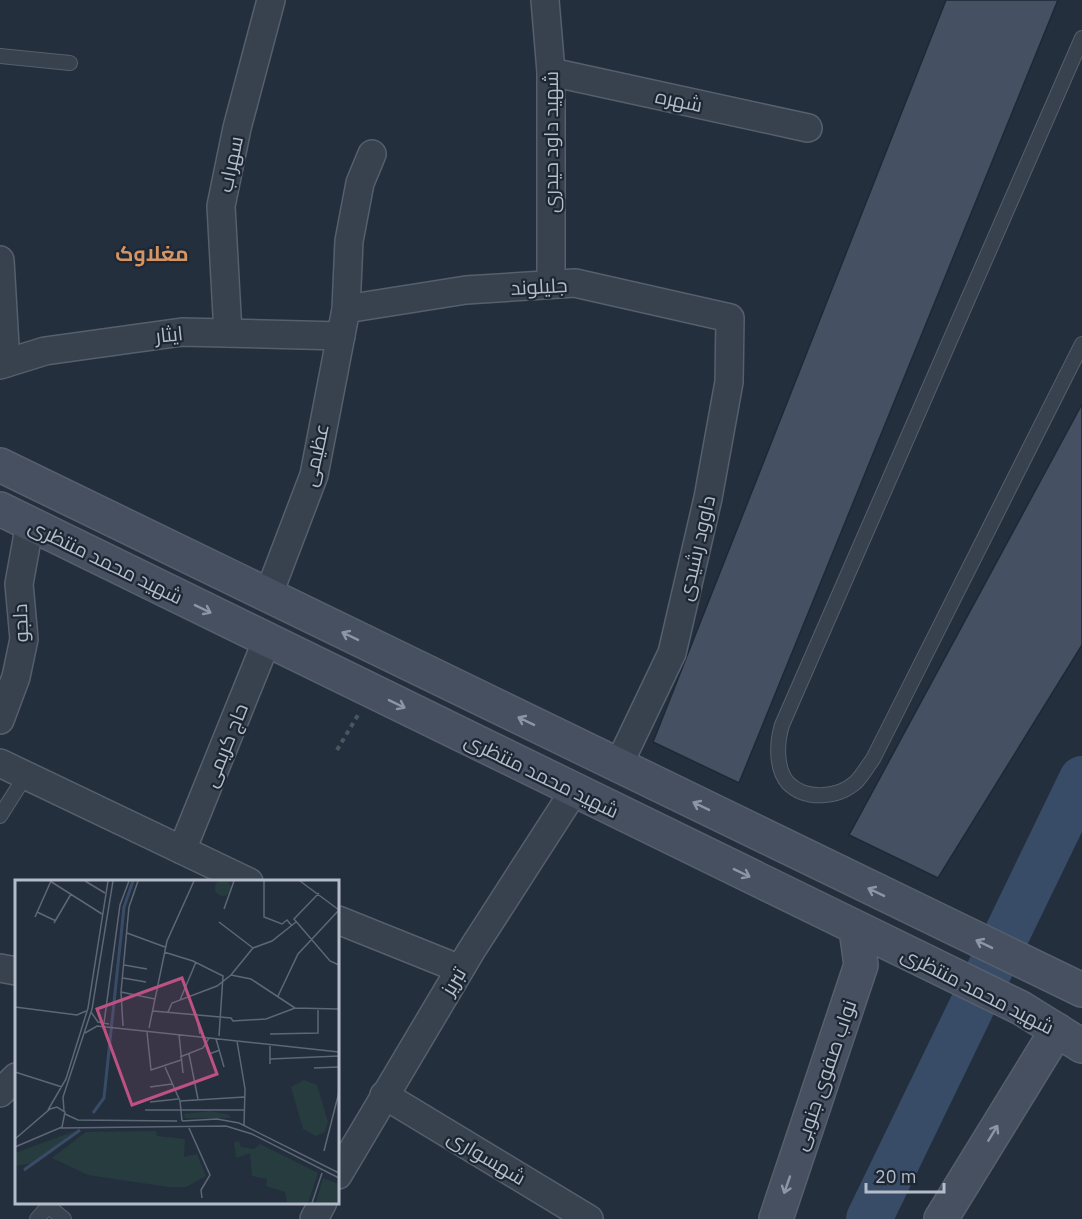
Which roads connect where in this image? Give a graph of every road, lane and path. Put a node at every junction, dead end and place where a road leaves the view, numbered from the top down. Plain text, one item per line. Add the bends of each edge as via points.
1 (271, 0) edge
2 (545, 0) edge
3 (1082, 38) edge
4 (0, 56) edge
5 (70, 63) dead end
6 (550, 72) junction
7 (808, 128) dead end
8 (372, 154) dead end
9 (0, 260) edge
10 (551, 284) junction
11 (346, 309) junction
12 (730, 318) joint
13 (228, 333) junction
14 (341, 336) junction
15 (1082, 344) edge
16 (3, 364) edge
17 (0, 465) edge
18 (0, 509) edge
19 (30, 523) junction
20 (268, 596) junction
21 (267, 640) junction
22 (371, 691) junction
23 (0, 720) edge
24 (337, 750) dead end
25 (0, 763) edge
26 (618, 766) junction
27 (26, 775) junction
28 (574, 791) junction
29 (0, 816) edge
30 (182, 850) junction
31 (245, 880) edge
32 (339, 920) edge
33 (885, 961) junction
34 (0, 968) edge
35 (460, 969) junction
36 (15, 970) edge
37 (1082, 990) edge
38 (1062, 1041) edge
39 (15, 1078) edge
40 (0, 1093) edge
41 (384, 1095) junction
42 (339, 1173) edge
43 (50, 1204) edge
44 (322, 1204) edge
45 (37, 1219) edge
46 (64, 1219) edge
47 (314, 1219) edge
48 (590, 1219) edge
49 (776, 1219) edge
50 (941, 1219) edge

1 - 13 street, سهراب via 221,206
2 - 6 street, شهید داود حیدری
3 - 15 lane via 782,725 777,742 783,773 787,782 804,793 834,794 856,782 873,759
4 - 5 lane
6 - 7 street, شهره
6 - 10 street, شهید داود حیدری
8 - 11 street, عظیمی via 360,183 349,242
9 - 16 street
10 - 11 street, جلیلوند via 435,294
10 - 12 street, جلیلوند via 575,283
11 - 14 street, عظیمی
12 - 26 street, داوود رشیدی via 729,382 708,498 672,653
13 - 14 street, ایثار
13 - 16 street, ایثار via 182,332 45,351
14 - 20 street, عظیمی via 314,475
17 - 20 main road, شهید محمد منتظری
18 - 19 main road, شهید محمد منتظری
19 -> 21 main road, شهید محمد منتظری
19 - 23 street, دلجو via 19,584 24,639 16,677
26 -> 20 main road, شهید محمد منتظری
21 - 22 main road, شهید محمد منتظری
21 - 30 street, حاج کریمی
22 - 24 path
22 -> 28 main road, شهید محمد منتظری
25 - 27 street
37 -> 26 main road, شهید محمد منتظری
27 - 29 lane
27 - 30 street
28 -> 33 main road, شهید محمد منتظری via 856,929
28 - 35 street, تبریز
30 - 31 street
32 - 35 street
33 - 38 main road, شهید محمد منتظری via 1018,1016
33 -> 49 main road, نواب صفوی جنوبی
34 - 36 street
35 - 41 street, تبریز
50 -> 38 main road
39 - 40 street
41 - 42 street, تبریز
41 - 48 street, شهسواری
43 - 45 lane
43 - 46 lane
44 - 47 street

